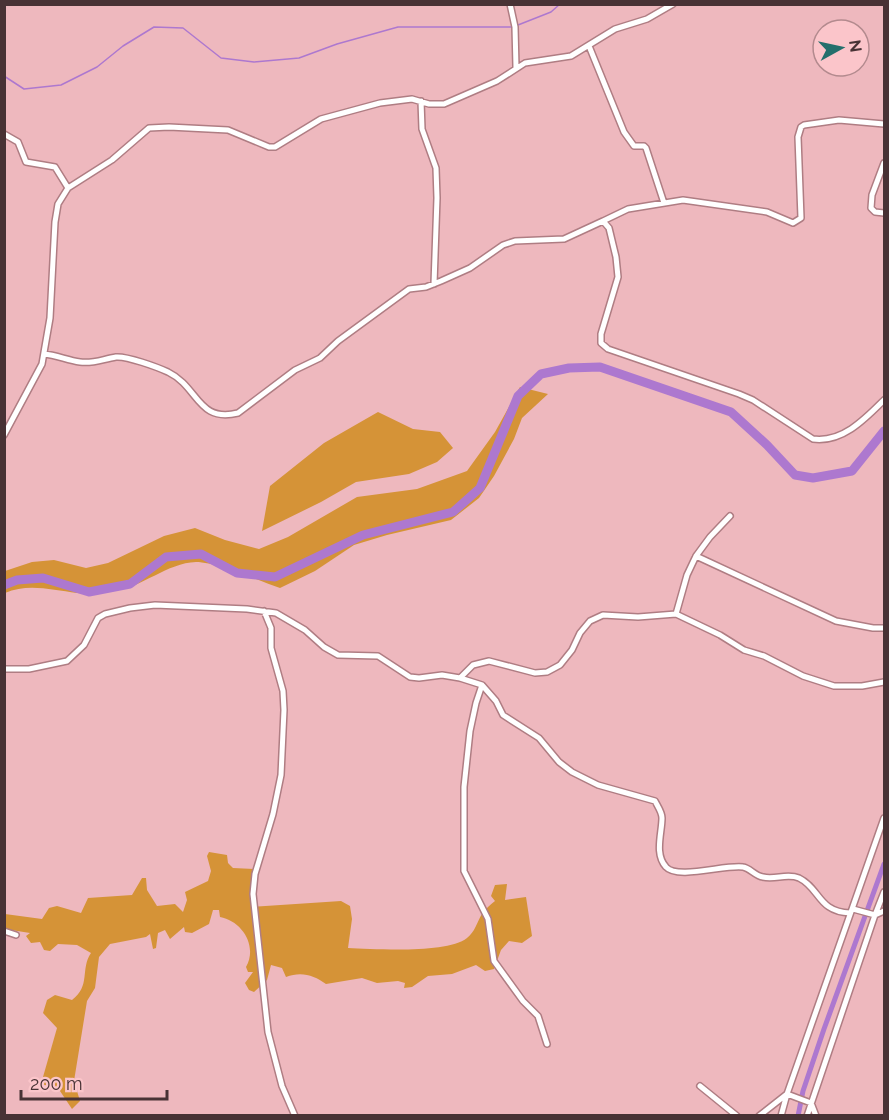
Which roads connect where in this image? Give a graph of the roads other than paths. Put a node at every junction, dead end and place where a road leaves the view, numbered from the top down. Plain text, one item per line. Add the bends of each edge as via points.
1 (510, 4) edge
2 (673, 4) edge
3 (589, 46) junction
4 (516, 67) junction
5 (421, 101) junction
6 (885, 124) edge
7 (4, 134) edge
8 (885, 163) edge
9 (68, 188) junction
10 (664, 203) junction
11 (885, 213) edge
12 (603, 221) junction
13 (434, 284) junction
14 (44, 354) junction
15 (885, 400) edge
16 (4, 435) edge
17 (730, 516) dead end
18 (696, 556) junction
19 (264, 611) junction
20 (676, 614) junction
21 (885, 628) edge
22 (4, 669) edge
23 (460, 678) junction
24 (885, 682) edge
25 (482, 685) junction
26 (885, 818) edge
27 (885, 892) edge
28 (852, 911) junction
29 (885, 911) edge
30 (875, 915) junction
31 (4, 930) edge
32 (16, 935) dead end
33 (548, 1044) dead end
34 (700, 1086) dead end
35 (789, 1094) junction
36 (808, 1102) junction
37 (295, 1116) edge
38 (737, 1116) edge
39 (759, 1116) edge
40 (781, 1116) edge
41 (807, 1116) edge
42 (816, 1116) edge

1 - 4 street
2 - 3 street via 647,20 615,29
3 - 4 street via 563,58
3 - 10 street via 624,132 634,146 646,148
4 - 5 street via 497,81 444,104
5 - 9 street via 380,103 321,119 275,147 228,130 149,128 112,160
5 - 13 street via 422,129 436,168
6 - 10 street via 839,120 801,128 801,218 794,223 766,212 710,203
7 - 9 street via 18,142 26,162 55,167
8 - 11 street via 872,195 872,208
9 - 14 street via 58,204 55,222
10 - 12 street via 628,208
12 - 13 street via 564,239 503,245 470,268
12 - 15 street via 609,228 617,268 601,334 601,343 608,349 740,394 813,439 837,436
13 - 14 street via 409,289 320,357 228,416 211,413 179,380 142,363 116,357 79,362
14 - 16 street
17 - 18 street
18 - 20 street
18 - 21 street via 836,621
19 - 22 street via 155,605 122,610 98,618 84,645 67,662
19 - 23 street via 290,621 338,655 378,656 418,678
19 - 37 street via 271,628 271,648 284,710 281,775 253,894 268,1032
20 - 23 street via 603,615 590,621 560,665 547,672 535,673 489,661 473,665
20 - 24 street via 803,676 834,686
23 - 25 street
25 - 28 street via 503,715 539,738 572,772 598,786 655,801 662,819 659,847 670,870 741,866 763,878 791,876 809,885 839,913
25 - 33 street via 470,731 464,787 464,871 488,919 494,961 538,1016
26 - 28 street
27 - 30 street
28 - 30 street
28 - 35 street
29 - 30 street
30 - 36 street
31 - 32 street
34 - 38 street
35 - 36 street
35 - 39 street
35 - 40 street
36 - 41 street
36 - 42 street

